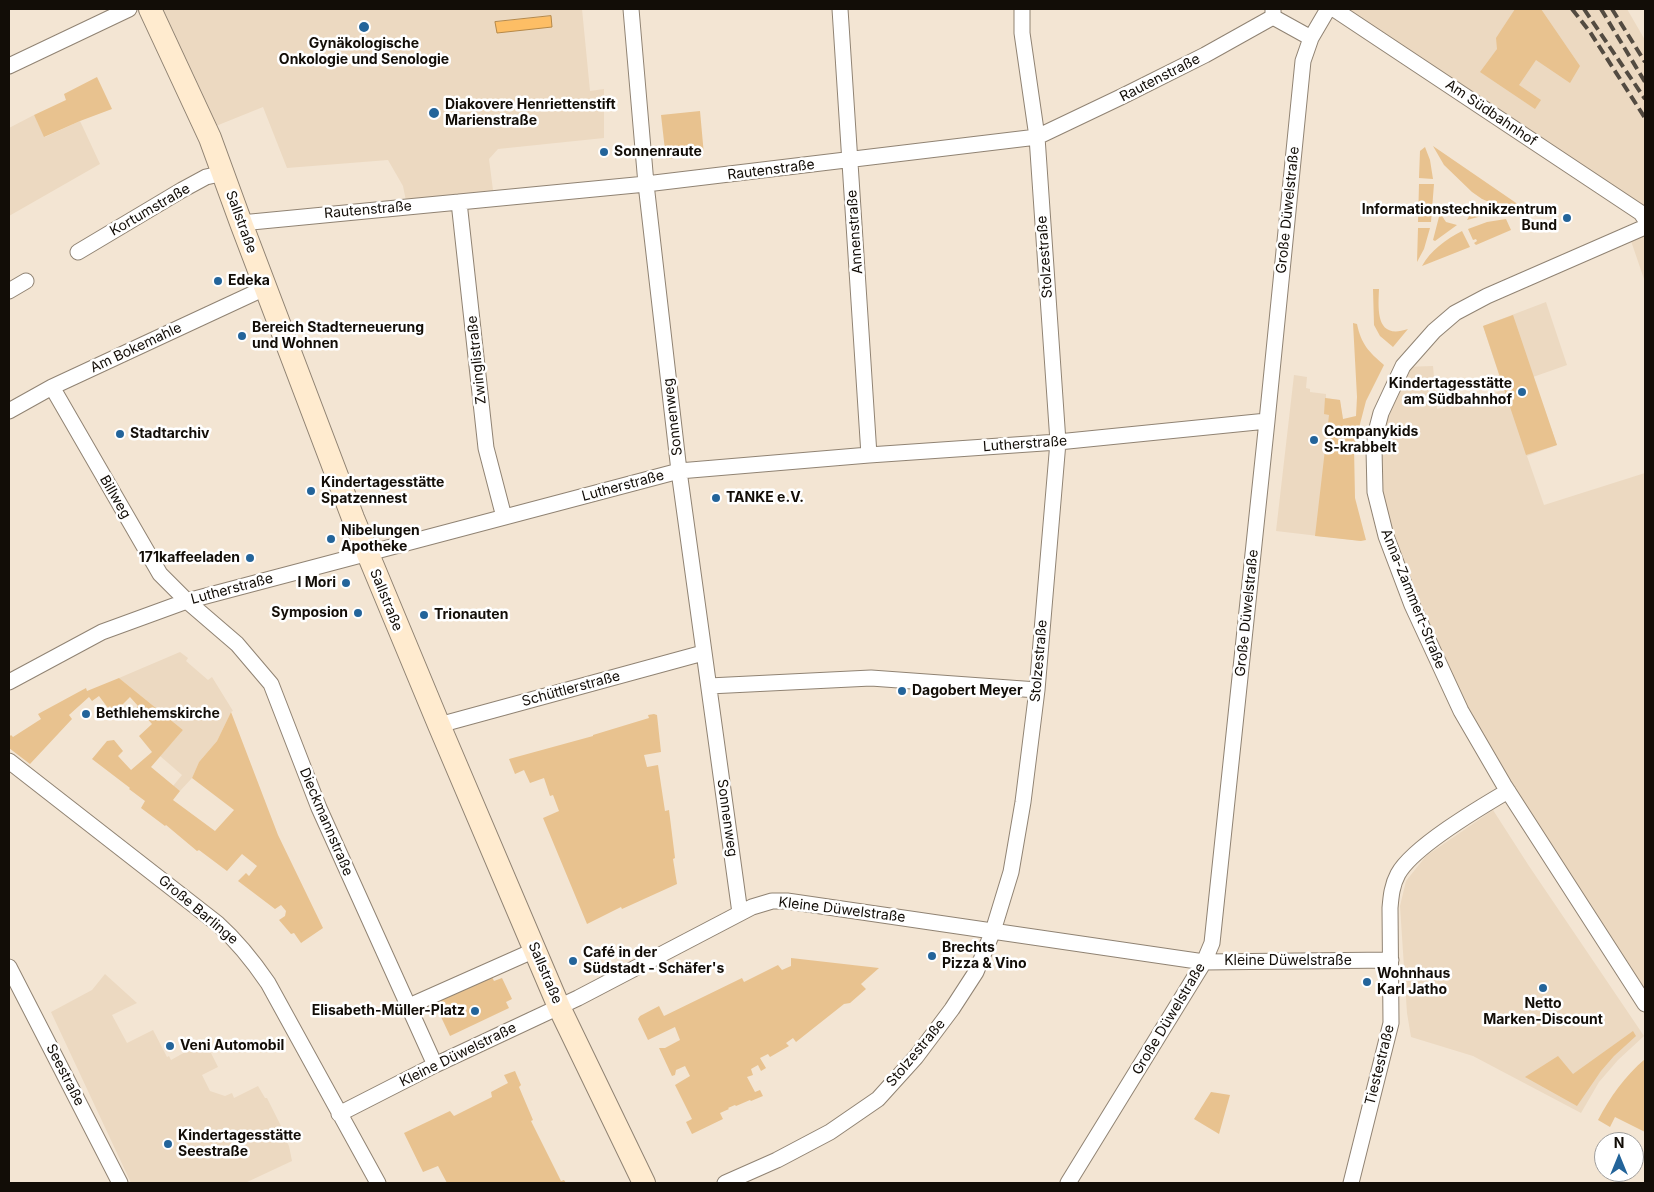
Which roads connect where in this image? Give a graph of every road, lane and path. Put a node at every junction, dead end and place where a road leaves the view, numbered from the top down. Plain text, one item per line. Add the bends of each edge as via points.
1 (129, 9) edge
2 (150, 9) edge
3 (631, 9) edge
4 (840, 9) edge
5 (1022, 9) edge
6 (1328, 9) edge
7 (1334, 9) edge
8 (1273, 13) edge
9 (1311, 38) junction
10 (9, 66) edge
11 (1037, 137) junction
12 (851, 160) junction
13 (224, 173) junction
14 (646, 184) junction
15 (459, 202) junction
16 (1645, 220) edge
17 (241, 223) junction
18 (1645, 227) edge
19 (78, 252) dead end
20 (26, 281) dead end
21 (265, 288) junction
22 (9, 291) edge
23 (52, 387) junction
24 (9, 411) edge
25 (1267, 421) junction
26 (1058, 442) junction
27 (869, 455) junction
28 (679, 471) junction
29 (504, 517) junction
30 (367, 554) junction
31 (187, 601) junction
32 (704, 653) junction
33 (9, 682) edge
34 (709, 686) junction
35 (1037, 690) junction
36 (439, 725) junction
37 (9, 761) edge
38 (1508, 791) junction
39 (740, 913) junction
40 (993, 931) junction
41 (535, 950) junction
42 (1391, 960) junction
43 (1204, 962) junction
44 (9, 967) edge
45 (1645, 1004) edge
46 (409, 1006) junction
47 (559, 1007) junction
48 (435, 1065) junction
49 (339, 1114) junction
50 (376, 1182) edge
51 (120, 1183) edge
52 (644, 1183) edge
53 (725, 1183) edge
54 (1068, 1183) edge
55 (1351, 1183) edge

1 - 10 street
2 - 13 street, Sallstraße
3 - 14 street, Sonnenweg
4 - 12 street, Annenstraße
5 - 11 street, Stolzestraße via 1022,33
6 - 9 street, Große Düwelstraße
7 - 16 street, Am Südbahnhof via 1641,213
8 - 9 street, Rautenstraße
8 - 11 street, Rautenstraße via 1205,55
9 - 25 street, Große Düwelstraße via 1303,61
11 - 12 street, Rautenstraße
11 - 26 street, Stolzestraße
12 - 14 street, Rautenstraße
12 - 27 street, Annenstraße
13 - 17 street, Sallstraße
13 - 19 street, Kortumstraße via 182,190
14 - 15 street, Rautenstraße
14 - 28 street, Sonnenweg
15 - 17 street, Rautenstraße
15 - 29 street, Zwinglistraße via 486,448
17 - 21 street, Sallstraße
18 - 38 street, Anna-Zammert-Straße via 1455,313 1403,366 1381,413 1376,432 1375,492 1386,536 1441,671
20 - 22 street
21 - 23 street, Am Bokemahle
21 - 30 street, Sallstraße
23 - 24 street, Am Bokemahle
23 - 31 street, Billweg via 160,574
25 - 26 street, Lutherstraße
25 - 43 street, Große Düwelstraße via 1212,943
26 - 27 street, Lutherstraße
26 - 35 street, Stolzestraße
27 - 28 street, Lutherstraße
28 - 29 street, Lutherstraße
28 - 32 street, Sonnenweg
29 - 30 street, Lutherstraße
30 - 31 street, Lutherstraße
30 - 36 street, Sallstraße
31 - 33 street, Lutherstraße via 102,632
31 - 46 street, Dieckmannstraße via 237,644 270,684 319,808
32 - 34 street, Sonnenweg
32 - 36 street, Schüttlerstraße
34 - 35 street via 871,678
34 - 39 street, Sonnenweg
35 - 40 street, Stolzestraße via 1011,872
36 - 41 street, Sallstraße
37 - 49 street, Große Barlinge via 235,939 268,983
38 - 42 street, Tiestestraße via 1423,847 1398,874 1390,908
38 - 45 street, Anna-Zammert-Straße
39 - 40 street, Kleine Düwelstraße via 752,907 787,901
39 - 47 street, Kleine Düwelstraße
40 - 43 street, Kleine Düwelstraße
40 - 53 street, Stolzestraße via 976,972 952,1009 916,1057 878,1099 830,1132
41 - 46 street
41 - 47 street, Sallstraße
42 - 43 street, Kleine Düwelstraße
42 - 55 street, Tiestestraße via 1391,1024
43 - 54 street, Große Düwelstraße
44 - 51 street, Seestraße
46 - 48 street, Dieckmannstraße
47 - 48 street, Kleine Düwelstraße
47 - 52 street, Sallstraße
48 - 49 street, Kleine Düwelstraße
49 - 50 street, Große Barlinge

